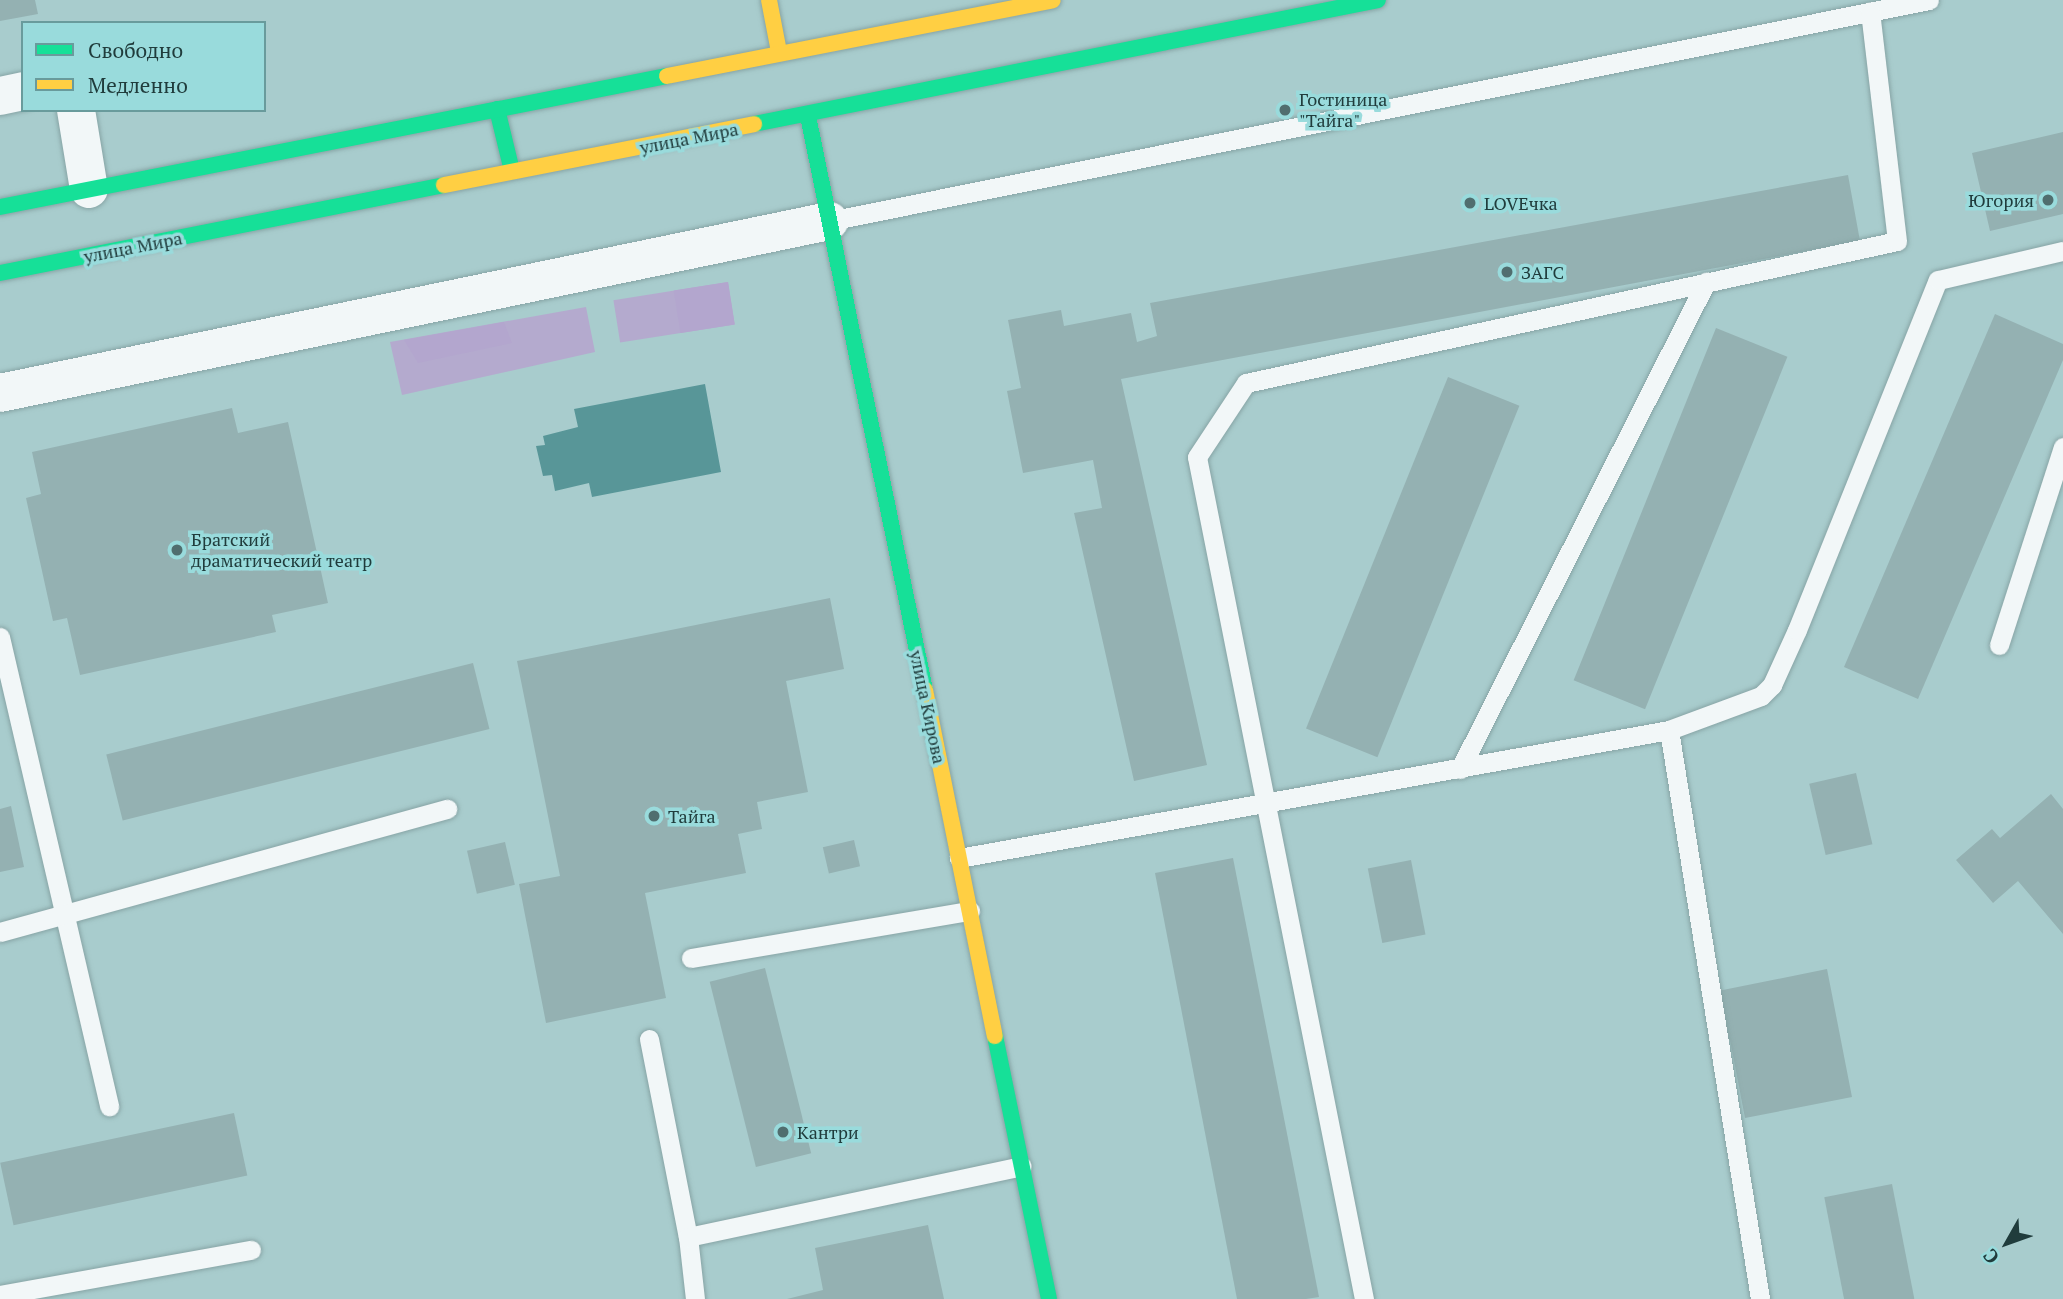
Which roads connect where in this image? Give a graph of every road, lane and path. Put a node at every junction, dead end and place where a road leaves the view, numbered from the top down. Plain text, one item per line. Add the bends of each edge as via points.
1 (769, 0) edge
2 (933, 0) edge
3 (1053, 0) edge
4 (1378, 0) edge
5 (1929, 0) edge
6 (1870, 12) junction
7 (937, 22) junction
8 (779, 52) junction
9 (21, 91) edge
10 (0, 96) edge
11 (497, 109) junction
12 (76, 112) edge
13 (808, 116) junction
14 (512, 171) junction
15 (89, 189) junction
16 (0, 207) edge
17 (829, 221) junction
18 (2063, 251) edge
19 (0, 273) edge
20 (1706, 282) junction
21 (0, 393) edge
22 (2063, 447) edge
23 (0, 637) edge
24 (1999, 645) dead end
25 (1669, 730) junction
26 (1460, 769) junction
27 (1265, 804) junction
28 (447, 809) dead end
29 (959, 858) junction
30 (970, 911) junction
31 (65, 918) junction
32 (0, 932) edge
33 (691, 958) dead end
34 (649, 1039) dead end
35 (109, 1107) dead end
36 (1022, 1166) junction
37 (688, 1237) junction
38 (251, 1250) dead end
39 (0, 1294) edge
40 (695, 1299) edge
41 (1049, 1299) edge
42 (1364, 1299) edge
43 (1760, 1299) edge

1 - 8 main road
2 - 7 main road
3 - 7 main road
4 - 13 main road, улица Мира
5 - 6 lane
6 - 17 lane
6 - 20 lane via 1897,241
7 - 8 main road
8 - 11 main road
9 - 10 street
11 - 14 main road
11 - 15 main road
12 - 15 street
13 - 14 main road, улица Мира
13 - 17 main road, улица Кирова
14 - 19 main road, улица Мира
15 - 16 main road
17 - 21 street
17 - 29 main road, улица Кирова
18 - 25 lane via 1938,280 1772,684 1742,705
20 - 26 lane
20 - 27 lane via 1245,383 1197,457
22 - 24 lane
23 - 31 lane
25 - 26 lane
25 - 43 lane
26 - 27 lane
27 - 29 lane
27 - 42 lane
28 - 31 lane
29 - 30 main road, улица Кирова
30 - 33 lane
30 - 36 main road, улица Кирова
31 - 32 lane
31 - 35 lane
34 - 37 lane
36 - 37 lane
36 - 41 main road, улица Кирова
37 - 40 lane
38 - 39 lane

